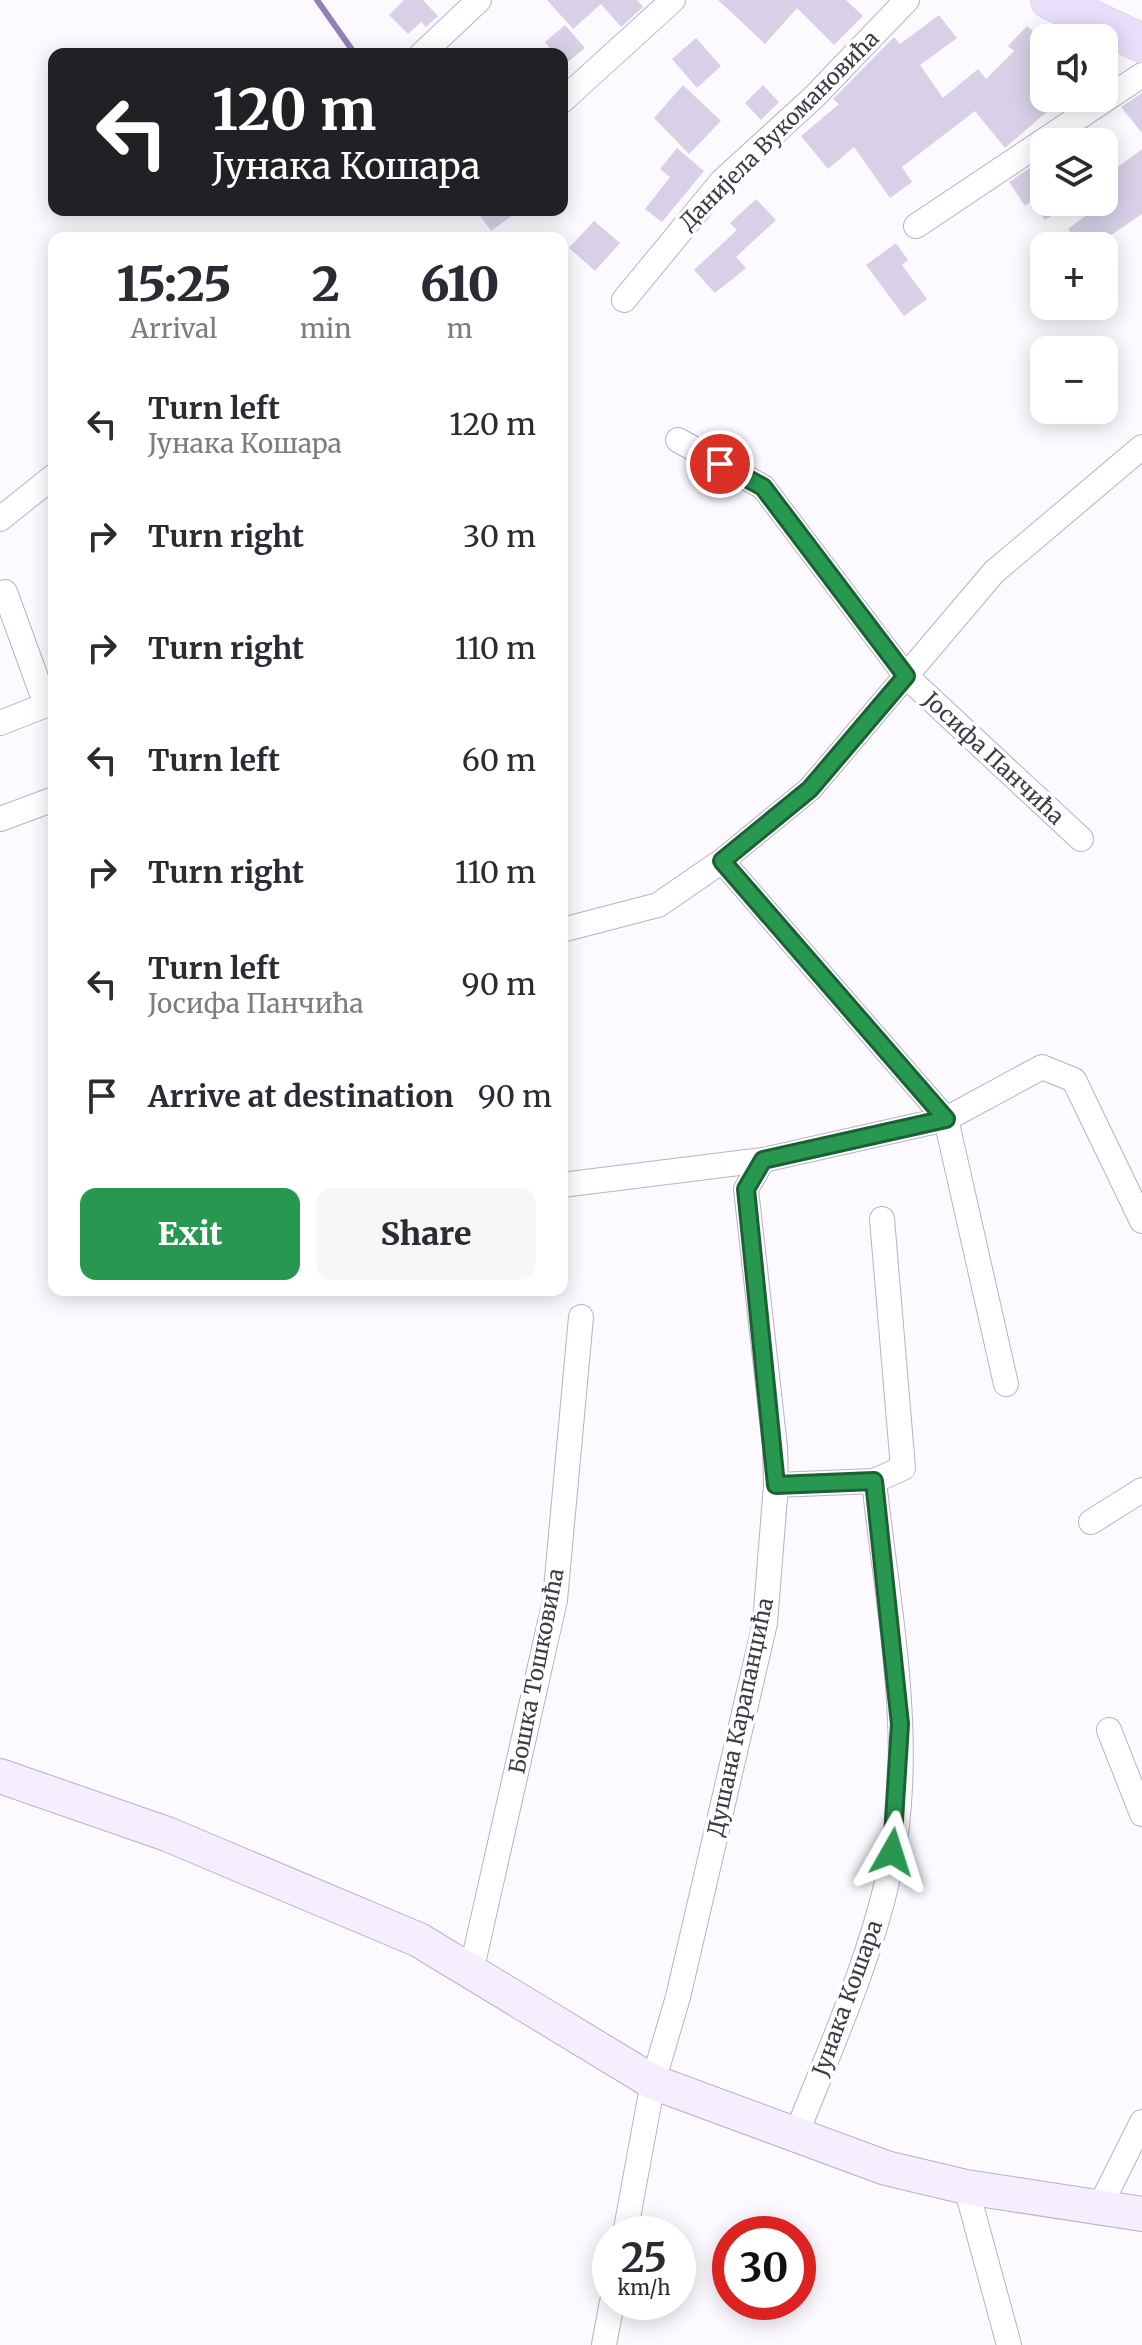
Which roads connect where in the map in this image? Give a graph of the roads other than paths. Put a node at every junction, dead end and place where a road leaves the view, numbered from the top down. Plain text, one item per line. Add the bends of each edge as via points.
1 (479, 0) edge
2 (673, 0) edge
3 (907, 0) edge
4 (1050, 0) edge
5 (1102, 0) edge
6 (1142, 19) edge
7 (1142, 43) edge
8 (428, 48) edge
9 (1142, 75) edge
10 (568, 96) edge
11 (916, 226) dead end
12 (624, 300) dead end
13 (678, 440) dead end
14 (1142, 447) edge
15 (48, 481) edge
16 (0, 519) edge
17 (5, 592) dead end
18 (906, 676) junction
19 (0, 723) edge
20 (48, 801) edge
21 (0, 819) edge
22 (1081, 839) dead end
23 (722, 861) junction
24 (568, 928) edge
25 (946, 1119) junction
26 (763, 1160) junction
27 (568, 1184) edge
28 (882, 1219) dead end
29 (1142, 1221) edge
30 (581, 1317) dead end
31 (1006, 1384) dead end
32 (874, 1481) junction
33 (776, 1485) junction
34 (1142, 1490) edge
35 (1091, 1522) dead end
36 (1109, 1730) dead end
37 (0, 1776) edge
38 (1142, 1814) edge
39 (471, 1972) junction
40 (653, 2082) junction
41 (1142, 2122) edge
42 (796, 2135) junction
43 (966, 2187) junction
44 (1100, 2206) junction
45 (1142, 2214) edge
46 (628, 2216) edge
47 (609, 2320) edge
48 (604, 2345) edge
49 (1009, 2345) edge

1 - 8 street
2 - 10 street
3 - 12 street, Данијела Вукомановића via 814,97 722,181
4 - 7 main road
5 - 6 main road
9 - 11 street
13 - 18 street, Јосифа Панчића via 763,487
14 - 18 street via 994,572
15 - 16 street
17 - 19 street via 46,705
18 - 22 street, Јосифа Панчића
18 - 23 street via 810,789
20 - 21 street
23 - 24 street via 658,905
23 - 25 street
25 - 26 street
25 - 29 street via 1042,1067 1074,1080
25 - 31 street
26 - 27 street
26 - 33 street, Душана Карапанџића via 746,1189
28 - 32 street via 903,1468
30 - 39 street, Бошка Тошковића via 555,1600
32 - 33 street
32 - 42 street, Јунака Кошара via 900,1724 889,1876 871,1940
33 - 40 street, Душана Карапанџића via 765,1623 678,1997
34 - 35 street
36 - 38 street
37 - 39 street via 179,1838 419,1940
39 - 40 street
40 - 42 street
40 - 46 street, Душана Карапанџића
41 - 44 street
42 - 43 street via 886,2168
43 - 44 street
43 - 49 street
44 - 45 street
47 - 48 street

